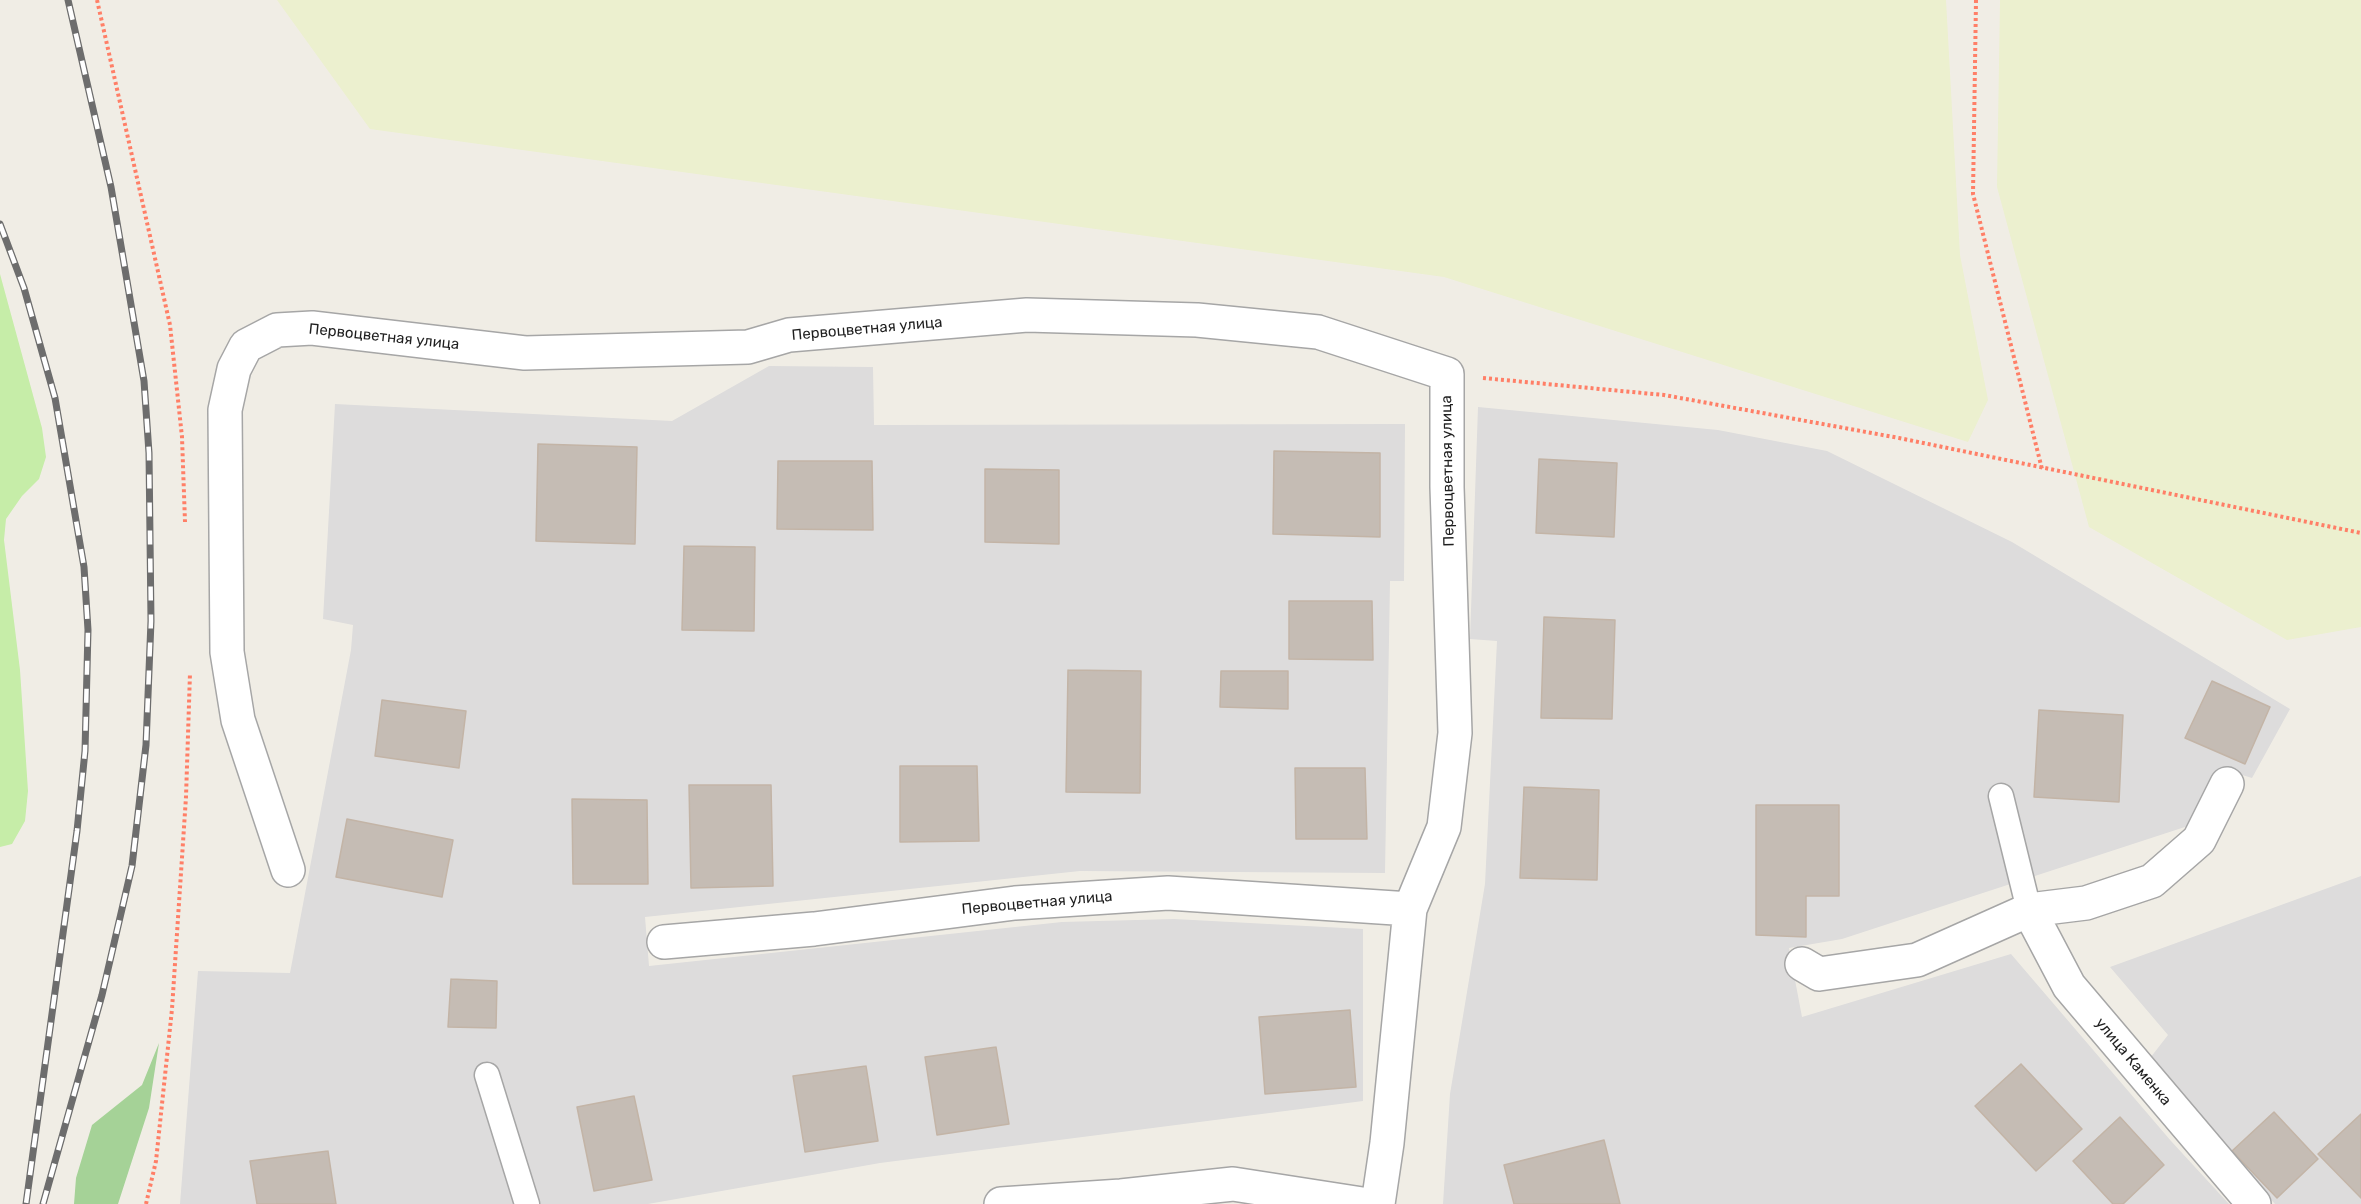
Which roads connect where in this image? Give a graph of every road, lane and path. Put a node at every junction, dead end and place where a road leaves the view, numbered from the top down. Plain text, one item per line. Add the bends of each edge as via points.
1 (97, 0) edge
2 (1976, 0) edge
3 (1447, 374) junction
4 (2042, 469) junction
5 (186, 531) dead end
6 (2361, 533) edge
7 (190, 671) dead end
8 (2227, 784) dead end
9 (2001, 796) dead end
10 (288, 870) dead end
11 (1410, 909) junction
12 (2029, 910) junction
13 (664, 942) dead end
14 (1802, 964) dead end
15 (487, 1075) dead end
16 (146, 1204) edge
17 (528, 1204) edge
18 (1001, 1204) edge
19 (1362, 1204) edge
20 (1378, 1204) edge
21 (2254, 1204) edge

1 - 5 path via 170,325 182,437
2 - 4 path via 1974,194
3 - 4 path via 1664,395
3 - 10 street, Первоцветная улица via 1318,333 1197,320 1027,315 789,335 748,347 525,353 312,328 277,330 246,346 234,369 225,410 227,641 238,720
3 - 11 street, Первоцветная улица via 1455,733 1444,827
4 - 6 path
7 - 16 path via 172,1009 156,1161
8 - 12 street via 2199,840 2152,881 2086,903
9 - 12 lane
11 - 13 street, Первоцветная улица via 1168,893 1016,903 814,929
11 - 20 street, Первоцветная улица
12 - 14 street via 1917,960 1818,974
12 - 21 street, улица Каменка via 2069,986
15 - 17 lane
18 - 19 street via 1233,1184

